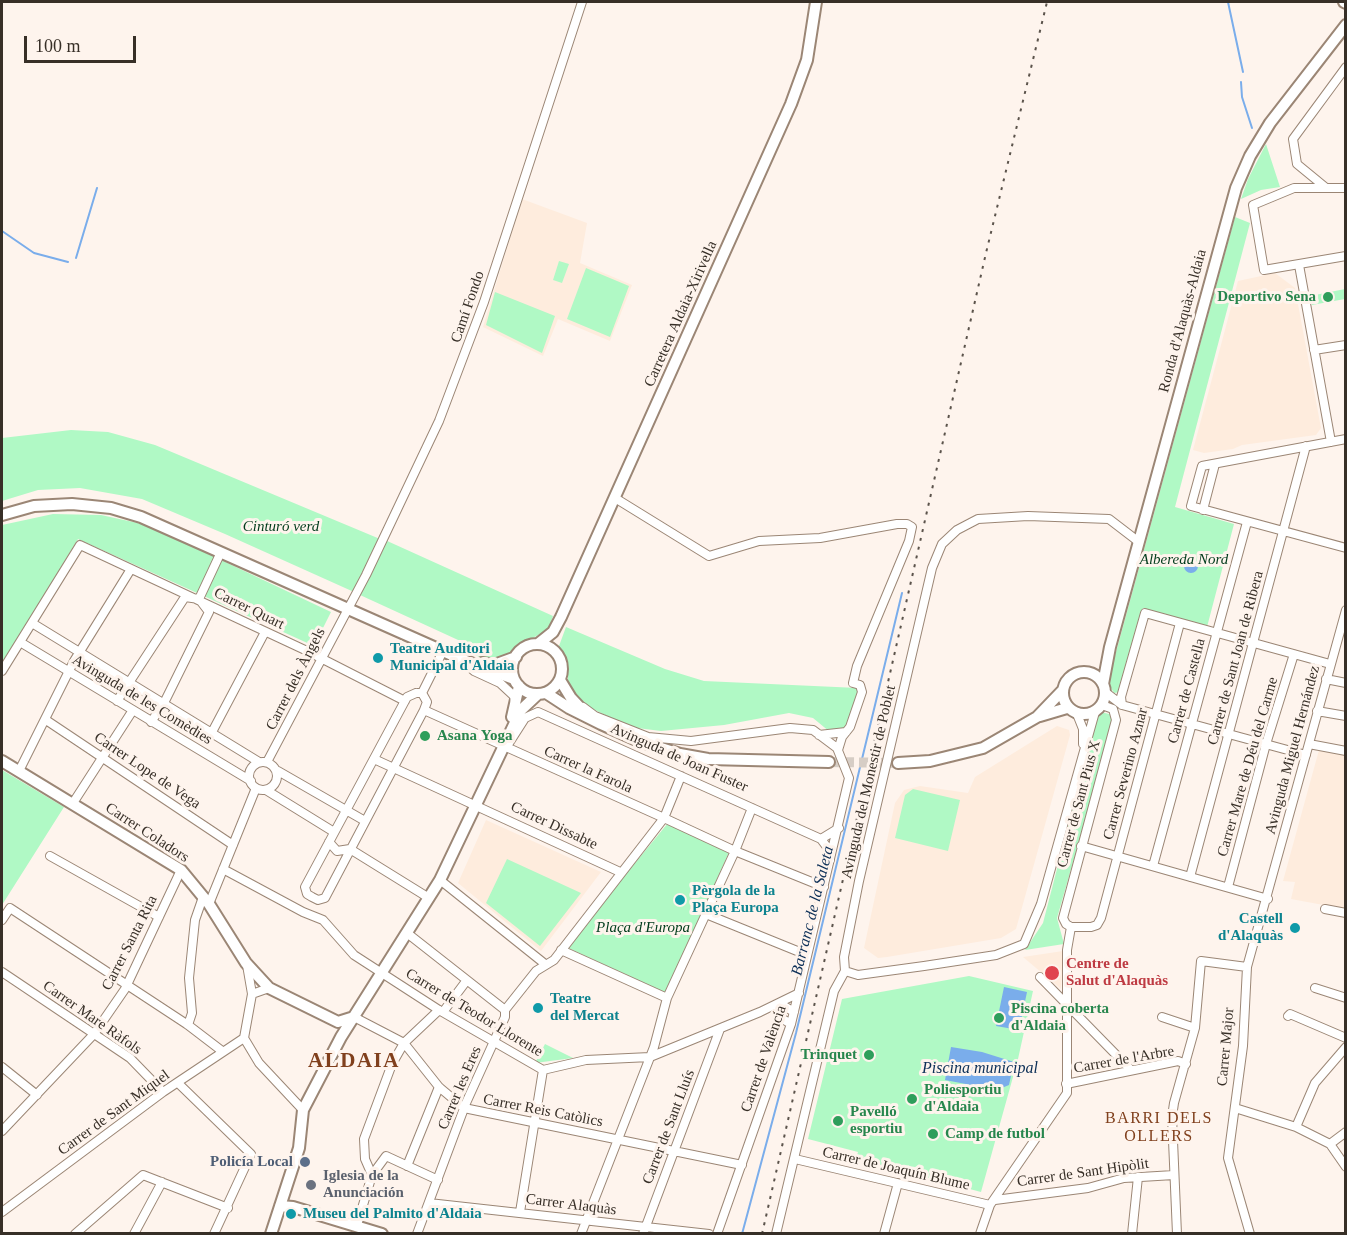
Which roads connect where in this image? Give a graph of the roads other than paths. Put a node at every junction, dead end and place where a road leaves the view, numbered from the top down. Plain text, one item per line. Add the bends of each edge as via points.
1 (582, 2) edge
2 (816, 2) edge
3 (1346, 15) edge
4 (1343, 27) edge
5 (1346, 67) edge
6 (1325, 187) junction
7 (1346, 188) edge
8 (1346, 256) edge
9 (1299, 265) junction
10 (1346, 345) edge
11 (1314, 350) junction
12 (1346, 439) edge
13 (1331, 442) junction
14 (1306, 446) junction
15 (1215, 464) junction
16 (615, 498) junction
17 (1203, 510) junction
18 (2, 515) edge
19 (1247, 522) junction
20 (1284, 531) junction
21 (1139, 542) junction
22 (1346, 548) edge
23 (220, 552) junction
24 (131, 569) junction
25 (199, 599) junction
26 (348, 609) junction
27 (1346, 610) edge
28 (32, 623) junction
29 (1180, 623) junction
30 (1343, 626) edge
31 (265, 632) junction
32 (553, 632) junction
33 (1216, 633) junction
34 (20, 642) junction
35 (538, 644) junction
36 (1254, 644) junction
37 (1110, 647) junction
38 (80, 651) junction
39 (442, 651) junction
40 (555, 651) junction
41 (1294, 654) junction
42 (516, 657) junction
43 (321, 659) junction
44 (463, 660) junction
45 (1330, 664) junction
46 (2, 670) edge
47 (70, 672) junction
48 (1089, 672) junction
49 (1326, 679) junction
50 (560, 680) junction
51 (130, 681) junction
52 (517, 682) junction
53 (1346, 683) edge
54 (1104, 688) junction
55 (1062, 692) junction
56 (422, 693) junction
57 (542, 694) junction
58 (571, 698) junction
59 (117, 701) junction
60 (405, 701) junction
61 (164, 703) junction
62 (1122, 705) junction
63 (516, 708) junction
64 (1098, 708) junction
65 (133, 710) junction
66 (424, 710) junction
67 (1072, 711) junction
68 (1317, 711) junction
69 (1155, 714) junction
70 (1346, 716) edge
71 (1037, 717) junction
72 (46, 720) junction
73 (596, 721) junction
74 (151, 722) junction
75 (1192, 724) junction
76 (846, 732) junction
77 (211, 734) junction
78 (1229, 734) junction
79 (819, 735) junction
80 (608, 743) junction
81 (1266, 744) junction
82 (1309, 744) junction
83 (502, 746) junction
84 (838, 750) junction
85 (1346, 751) edge
86 (1083, 754) junction
87 (1306, 755) junction
88 (102, 757) junction
89 (374, 759) junction
90 (2, 761) edge
91 (263, 762) junction
92 (829, 762) tunnel mouth
93 (898, 763) tunnel mouth
94 (394, 768) junction
95 (19, 771) junction
96 (278, 771) junction
97 (681, 776) junction
98 (253, 784) junction
99 (266, 790) junction
100 (73, 803) junction
101 (475, 805) junction
102 (752, 808) junction
103 (346, 811) junction
104 (664, 818) junction
105 (365, 821) junction
106 (839, 828) junction
107 (334, 832) junction
108 (821, 839) junction
109 (329, 842) junction
110 (232, 844) junction
111 (1081, 846) junction
112 (350, 849) junction
113 (735, 851) junction
114 (50, 856) dead end
115 (1118, 856) junction
116 (831, 862) junction
117 (1153, 866) junction
118 (223, 869) junction
119 (181, 870) junction
120 (621, 873) junction
121 (1190, 877) junction
122 (440, 879) junction
123 (824, 887) junction
124 (1228, 887) junction
125 (429, 898) junction
126 (1268, 898) junction
127 (206, 901) junction
128 (1325, 909) dead end
129 (1346, 913) edge
130 (706, 914) junction
131 (159, 917) junction
132 (2, 920) edge
133 (1071, 927) junction
134 (407, 933) junction
135 (561, 950) junction
136 (807, 955) junction
137 (246, 963) junction
138 (545, 964) junction
139 (1247, 966) junction
140 (845, 971) junction
141 (2, 972) edge
142 (382, 973) junction
143 (1040, 977) dead end
144 (467, 980) junction
145 (128, 985) junction
146 (269, 988) junction
147 (1315, 988) dead end
148 (799, 993) junction
149 (252, 994) junction
150 (667, 998) junction
151 (1346, 998) edge
152 (1067, 1007) junction
153 (505, 1010) junction
154 (781, 1010) junction
155 (441, 1011) junction
156 (760, 1012) junction
157 (794, 1012) junction
158 (1288, 1016) dead end
159 (354, 1017) junction
160 (1162, 1017) dead end
161 (338, 1022) junction
162 (791, 1024) junction
163 (188, 1025) junction
164 (1195, 1028) junction
165 (720, 1029) junction
166 (94, 1034) junction
167 (244, 1038) junction
168 (1346, 1038) edge
169 (404, 1042) junction
170 (494, 1042) junction
171 (338, 1045) junction
172 (1346, 1047) edge
173 (222, 1051) junction
174 (650, 1057) junction
175 (1186, 1064) junction
176 (2, 1067) edge
177 (543, 1070) junction
178 (1131, 1070) junction
179 (178, 1083) junction
180 (1066, 1084) junction
181 (439, 1087) junction
182 (163, 1092) junction
183 (38, 1095) junction
184 (465, 1108) junction
185 (1235, 1108) junction
186 (303, 1110) junction
187 (533, 1122) junction
188 (1296, 1127) junction
189 (2, 1131) edge
190 (1346, 1132) edge
191 (618, 1139) junction
192 (1330, 1144) junction
193 (675, 1151) junction
194 (795, 1159) junction
195 (742, 1165) junction
196 (408, 1166) junction
197 (1346, 1167) edge
198 (372, 1175) junction
199 (1174, 1175) junction
200 (1138, 1177) junction
201 (438, 1180) junction
202 (162, 1182) junction
203 (898, 1183) junction
204 (992, 1202) junction
205 (429, 1203) junction
206 (280, 1206) junction
207 (228, 1208) junction
208 (2, 1212) edge
209 (520, 1212) junction
210 (586, 1221) junction
211 (357, 1225) junction
212 (644, 1231) edge
213 (75, 1233) edge
214 (134, 1233) edge
215 (214, 1233) edge
216 (271, 1233) edge
217 (382, 1233) edge
218 (417, 1233) edge
219 (580, 1233) edge
220 (709, 1233) edge
221 (717, 1233) edge
222 (776, 1233) edge
223 (884, 1233) edge
224 (980, 1233) edge
225 (1132, 1233) edge
226 (1177, 1233) edge
227 (1250, 1233) edge

1 - 26 street, Camí Fondo via 457,377 435,431
2 - 16 street, Carretera Aldaia-Xirivella via 807,60 791,104
3 - 4 street, Ronda d'Alaquàs-Aldaia
4 - 21 street, Ronda d'Alaquàs-Aldaia via 1270,123 1236,188
5 - 6 street via 1293,139 1297,164
6 - 7 street
6 - 9 street via 1287,190 1253,206 1264,270
8 - 9 street
9 - 11 street
10 - 11 street
11 - 13 street
12 - 13 street
13 - 14 street
14 - 15 street
14 - 20 street, Carrer de Sant Joan de Ribera
15 - 17 street
15 - 17 street via 1202,466 1191,506
16 - 32 street, Carretera Aldaia-Xirivella
16 - 76 street via 709,556 759,541 820,538 897,524 912,527 857,666 853,683 860,685 862,692
17 - 19 street
18 - 23 street via 34,506 111,507
19 - 20 street
19 - 33 street, Carrer de Castella
20 - 22 street
20 - 36 street, Carrer de Sant Joan de Ribera
21 - 37 street, Ronda d'Alaquàs-Aldaia
21 - 140 street, Avinguda del Monestir de Poblet via 1109,519 1028,516 978,519 942,544 932,568 859,881 844,957
23 - 25 street
23 - 26 street
24 - 25 street, Carrer Quart
24 - 28 street, Carrer Quart via 80,544
24 - 38 street
25 - 31 street, Carrer Quart
25 - 51 street via 184,597
25 - 61 street via 208,612
26 - 39 street
26 - 43 street, Carrer dels Àngels
27 - 30 street, Avinguda Miguel Hernández
28 - 34 street
28 - 38 street, Avinguda de les Comèdies
29 - 33 street
29 - 62 street via 1145,613
29 - 69 street, Carrer Severino Aznar
30 - 45 street, Avinguda Miguel Hernández
31 - 43 street, Carrer Quart
31 - 77 street
32 - 35 street, Carretera Aldaia-Xirivella
32 - 40 street
33 - 36 street
33 - 75 street, Carrer de Castella
34 - 46 street
34 - 47 street, Avinguda de les Comèdies
35 - 40 street
35 - 42 street via 525,647
36 - 41 street
36 - 78 street, Carrer de Sant Joan de Ribera
37 - 48 street, Ronda d'Alaquàs-Aldaia
37 - 54 street, Ronda d'Alaquàs-Aldaia
38 - 47 street
38 - 51 street, Avinguda de les Comèdies
39 - 44 street
39 - 56 street
40 - 50 street via 562,666
41 - 45 street
41 - 81 street, Carrer Mare de Déu del Carme
42 - 44 street via 494,665
42 - 52 street via 513,668
43 - 60 street, Carrer Quart
43 - 91 street, Carrer dels Àngels
44 - 52 street
44 - 63 street via 474,671 500,683 514,696
45 - 49 street, Avinguda Miguel Hernández
47 - 59 street, Avinguda de les Comèdies
47 - 72 street
48 - 54 street
48 - 55 street, Ronda d'Alaquàs-Aldaia via 1068,678
49 - 53 street
49 - 68 street, Avinguda Miguel Hernández
50 - 57 street
50 - 58 street
51 - 59 street
51 - 61 street, Avinguda de les Comèdies
52 - 57 street via 529,693
52 - 63 street
54 - 62 street
54 - 64 street, Ronda d'Alaquàs-Aldaia
55 - 67 street
55 - 71 street, Ronda d'Alaquàs-Aldaia
56 - 60 street
56 - 66 street via 427,702
57 - 73 street
57 - 83 street via 522,710
58 - 73 street
58 - 79 street via 595,716 648,738 691,741 790,728 813,730
59 - 65 street, Avinguda de les Comèdies
60 - 89 street
61 - 74 street
61 - 77 street, Avinguda de les Comèdies
62 - 69 street
63 - 83 street
64 - 67 street, Ronda d'Alaquàs-Aldaia
64 - 86 street
64 - 111 street, Carrer de Sant Pius X via 1113,709 1116,720
65 - 74 street, Avinguda de les Comèdies
65 - 88 street
66 - 83 street
66 - 94 street
67 - 71 street, Ronda d'Alaquàs-Aldaia
67 - 86 street via 1083,729
68 - 70 street
68 - 82 street, Avinguda Miguel Hernández
69 - 75 street
69 - 115 street, Carrer Severino Aznar
71 - 93 street, Ronda d'Alaquàs-Aldaia via 982,748 930,761
72 - 88 street, Carrer Lope de Vega
72 - 95 street
73 - 80 street
73 - 92 street via 639,741 708,759
74 - 98 street, Avinguda de les Comèdies
75 - 78 street
75 - 117 street, Carrer de Castella
76 - 79 street
76 - 84 street
77 - 91 street, Avinguda de les Comèdies
78 - 81 street
78 - 121 street, Carrer de Sant Joan de Ribera
79 - 84 street
80 - 83 street, Avinguda de Joan Fuster via 538,712 525,718 510,742
80 - 97 street, Avinguda de Joan Fuster
81 - 87 street
81 - 124 street, Carrer Mare de Déu del Carme
82 - 85 street
82 - 87 street, Avinguda Miguel Hernández
83 - 101 street
83 - 104 street, Carrer la Farola
84 - 106 street, Carrer de València via 849,778
86 - 140 street via 1041,904 1024,944 996,955 924,966 858,975
87 - 126 street, Avinguda Miguel Hernández
88 - 100 street
88 - 110 street, Carrer Lope de Vega
89 - 94 street, Carrer Dissabte
89 - 103 street
90 - 95 street, Carrer Coladors
91 - 96 street
91 - 98 street via 252,769
94 - 101 street, Carrer Dissabte
94 - 105 street
95 - 100 street, Carrer Coladors
96 - 99 street via 274,783
96 - 103 street
97 - 102 street, Avinguda de Joan Fuster
97 - 104 street
98 - 99 street
98 - 110 street
99 - 107 street
100 - 119 street, Carrer Coladors
101 - 120 street, Carrer Dissabte
101 - 122 street
102 - 108 street, Avinguda de Joan Fuster
102 - 113 street
103 - 105 street
103 - 107 street
104 - 113 street
104 - 120 street
105 - 112 street
106 - 108 street
106 - 116 street, Carrer de València
107 - 109 street
108 - 116 street
109 - 112 street via 337,851
109 - 112 street via 305,887 307,894 318,900 325,898
110 - 118 street
111 - 115 street
111 - 133 street, Carrer de Sant Pius X via 1063,918
112 - 125 street
113 - 123 street
113 - 130 street
114 - 131 street
115 - 117 street
115 - 133 street, Carrer Severino Aznar via 1097,925
116 - 123 street, Carrer de València
117 - 121 street
118 - 127 street
118 - 142 street, Carrer de Teodor Llorente via 323,921 354,955
119 - 127 street, Carrer Coladors
119 - 131 street, Carrer Santa Rita
120 - 135 street
121 - 124 street
122 - 125 street
122 - 138 street
123 - 136 street, Carrer de València
124 - 126 street
125 - 134 street
126 - 139 street, Avinguda Miguel Hernández
127 - 137 street, Carrer Coladors
127 - 163 street via 195,920 189,978 192,1013
128 - 129 street
130 - 136 street
130 - 150 street
131 - 145 street, Carrer Santa Rita
132 - 145 street via 10,908
133 - 152 street
134 - 142 street
134 - 144 street
135 - 138 street
135 - 150 street
136 - 148 street, Carrer de València
137 - 146 street, Carrer Coladors
137 - 149 street
138 - 153 street, Carrer les Eres
139 - 164 street via 1201,961
139 - 185 street, Carrer Major
140 - 194 street, Avinguda del Monestir de Poblet via 834,991
141 - 166 street, Carrer Mare Ràfols
142 - 155 street, Carrer de Teodor Llorente
142 - 159 street
143 - 152 street
144 - 153 street
144 - 155 street
145 - 163 street
145 - 166 street, Carrer Santa Rita
146 - 149 street
146 - 161 street, Carrer Coladors
147 - 151 street
148 - 154 street, Carrer de Teodor Llorente
148 - 157 street, Carrer de València
149 - 167 street
150 - 174 street
152 - 178 street
152 - 180 street
153 - 170 street, Carrer les Eres
154 - 156 street
154 - 156 street, Carrer de Teodor Llorente
154 - 157 street
154 - 162 street
155 - 169 street
155 - 170 street, Carrer de Teodor Llorente
156 - 165 street, Carrer de Teodor Llorente
157 - 162 street, Carrer de València
158 - 168 street
159 - 161 street
159 - 169 street, Carrer Reis Catòlics
159 - 171 street
160 - 164 street
161 - 171 street
162 - 195 street, Carrer de València
163 - 173 street
164 - 175 street
165 - 174 street, Carrer de Teodor Llorente
165 - 193 street, Carrer de Sant Lluís
166 - 182 street, Carrer Mare Ràfols via 130,1058
166 - 183 street, Carrer Santa Rita
167 - 173 street, Carrer de Sant Miquel
167 - 186 street via 259,1063
169 - 181 street, Carrer Reis Catòlics
169 - 198 street via 364,1139 365,1159
170 - 177 street, Carrer de Teodor Llorente
170 - 184 street, Carrer les Eres
171 - 186 street
172 - 188 street via 1315,1083
173 - 179 street, Carrer de Sant Miquel
174 - 177 street, Carrer de Teodor Llorente via 586,1059
174 - 191 street
175 - 178 street, Carrer de l'Arbre via 1178,1061
175 - 199 street via 1174,1103
176 - 183 street
177 - 187 street
178 - 180 street, Carrer de l'Arbre
179 - 182 street, Carrer de Sant Miquel
179 - 207 street via 251,1154
180 - 204 street via 1062,1102
181 - 184 street, Carrer Reis Catòlics
181 - 196 street
182 - 208 street, Carrer de Sant Miquel
183 - 189 street, Carrer Santa Rita
184 - 187 street, Carrer Reis Catòlics
184 - 201 street, Carrer les Eres
185 - 188 street
185 - 227 street, Carrer Major via 1228,1158
186 - 206 street via 299,1148
187 - 191 street, Carrer Reis Catòlics
187 - 209 street
188 - 192 street
190 - 192 street
191 - 193 street, Carrer Reis Catòlics
191 - 210 street
192 - 197 street
193 - 195 street, Carrer Reis Catòlics
193 - 212 street, Carrer de Sant Lluís
194 - 203 street, Carrer de Joaquín Blume
194 - 222 street, Avinguda del Monestir de Poblet
195 - 221 street, Carrer de València
196 - 198 street via 386,1156
196 - 201 street
198 - 211 street
199 - 200 street, Carrer de Sant Hipòlit
199 - 226 street
200 - 204 street, Carrer de Sant Hipòlit
200 - 225 street
201 - 205 street, Carrer les Eres
202 - 207 street
202 - 213 street via 138,1177
202 - 214 street
203 - 204 street, Carrer de Joaquín Blume
203 - 223 street
204 - 224 street
205 - 209 street, Carrer Alaquàs
205 - 218 street, Carrer les Eres
206 - 211 street
206 - 216 street
207 - 215 street
209 - 210 street, Carrer Alaquàs
210 - 212 street, Carrer Alaquàs
210 - 219 street
211 - 217 street
212 - 220 street, Carrer Alaquàs

